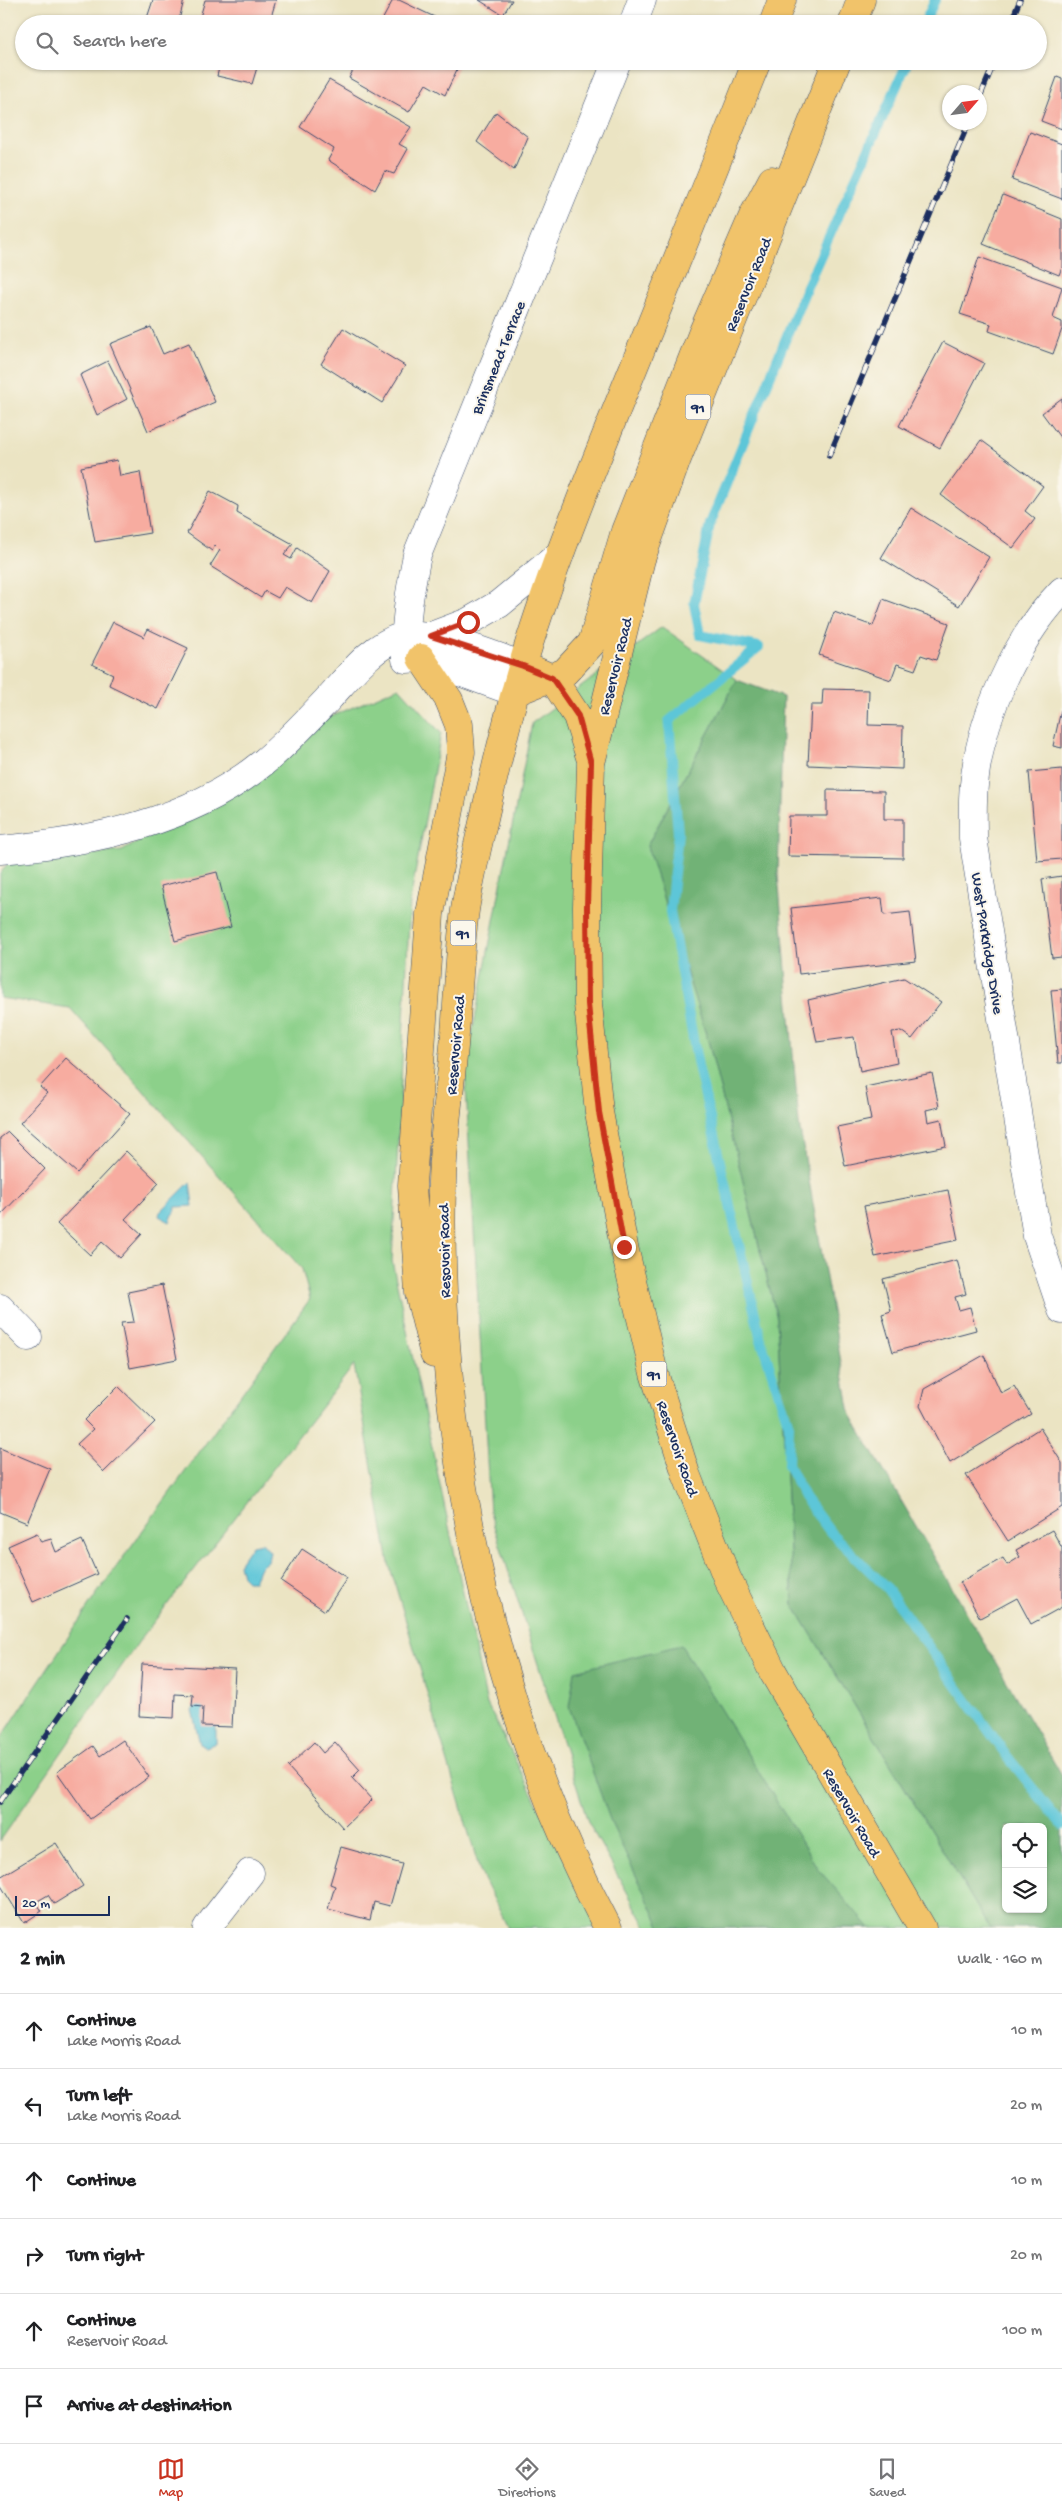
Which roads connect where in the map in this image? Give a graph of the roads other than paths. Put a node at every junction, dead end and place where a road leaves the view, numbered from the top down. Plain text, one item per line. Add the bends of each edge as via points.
1 (642, 0) edge
2 (782, 0) edge
3 (861, 0) edge
4 (636, 15) edge
5 (776, 15) edge
6 (855, 15) edge
7 (613, 70) edge
8 (753, 70) edge
9 (832, 70) edge
10 (825, 89) junction
11 (560, 554) junction
12 (1062, 591) edge
13 (416, 647) junction
14 (523, 666) junction
15 (552, 678) junction
16 (515, 692) junction
17 (591, 763) junction
18 (0, 850) edge
19 (442, 1180) joint
20 (0, 1308) edge
21 (1062, 1310) edge
22 (28, 1337) dead end
23 (458, 1450) junction
24 (250, 1873) dead end
25 (207, 1928) edge
26 (608, 1928) edge
27 (922, 1928) edge

1 - 4 street
2 - 5 main road
3 - 6 main road
7 - 13 street, Brinsmead Terrace via 417,555 409,593
8 - 11 main road, Reservoir Road / 91
9 - 10 main road, Reservoir Road / 91
10 - 15 main road via 753,216 702,334 625,531 592,643 565,672
10 - 17 main road, Reservoir Road / 91 via 640,559
11 - 13 street via 499,604
11 - 14 main road, Reservoir Road / 91
12 - 21 street, West Parkridge Drive via 1025,641 1001,684 985,728 974,784 973,838 1037,1236
13 - 14 street
13 - 16 street
13 - 18 street via 368,654 264,762 218,793 156,820 103,836
13 - 23 main road via 449,700 459,724 461,752 430,914 412,1184 419,1293
14 - 15 main road
14 - 16 main road, Reservoir Road / 91
15 - 16 main road
15 - 17 main road via 578,716
16 - 19 main road, Reservoir Road / 91 via 499,750 466,909
17 - 27 main road, Reservoir Road / 91 via 588,1004 599,1112 624,1247 654,1373 686,1474 727,1578 773,1672
19 - 23 main road, Resovoir Road via 444,1321
20 - 22 street
23 - 26 main road via 489,1614 523,1728 552,1808 587,1889
24 - 25 street

